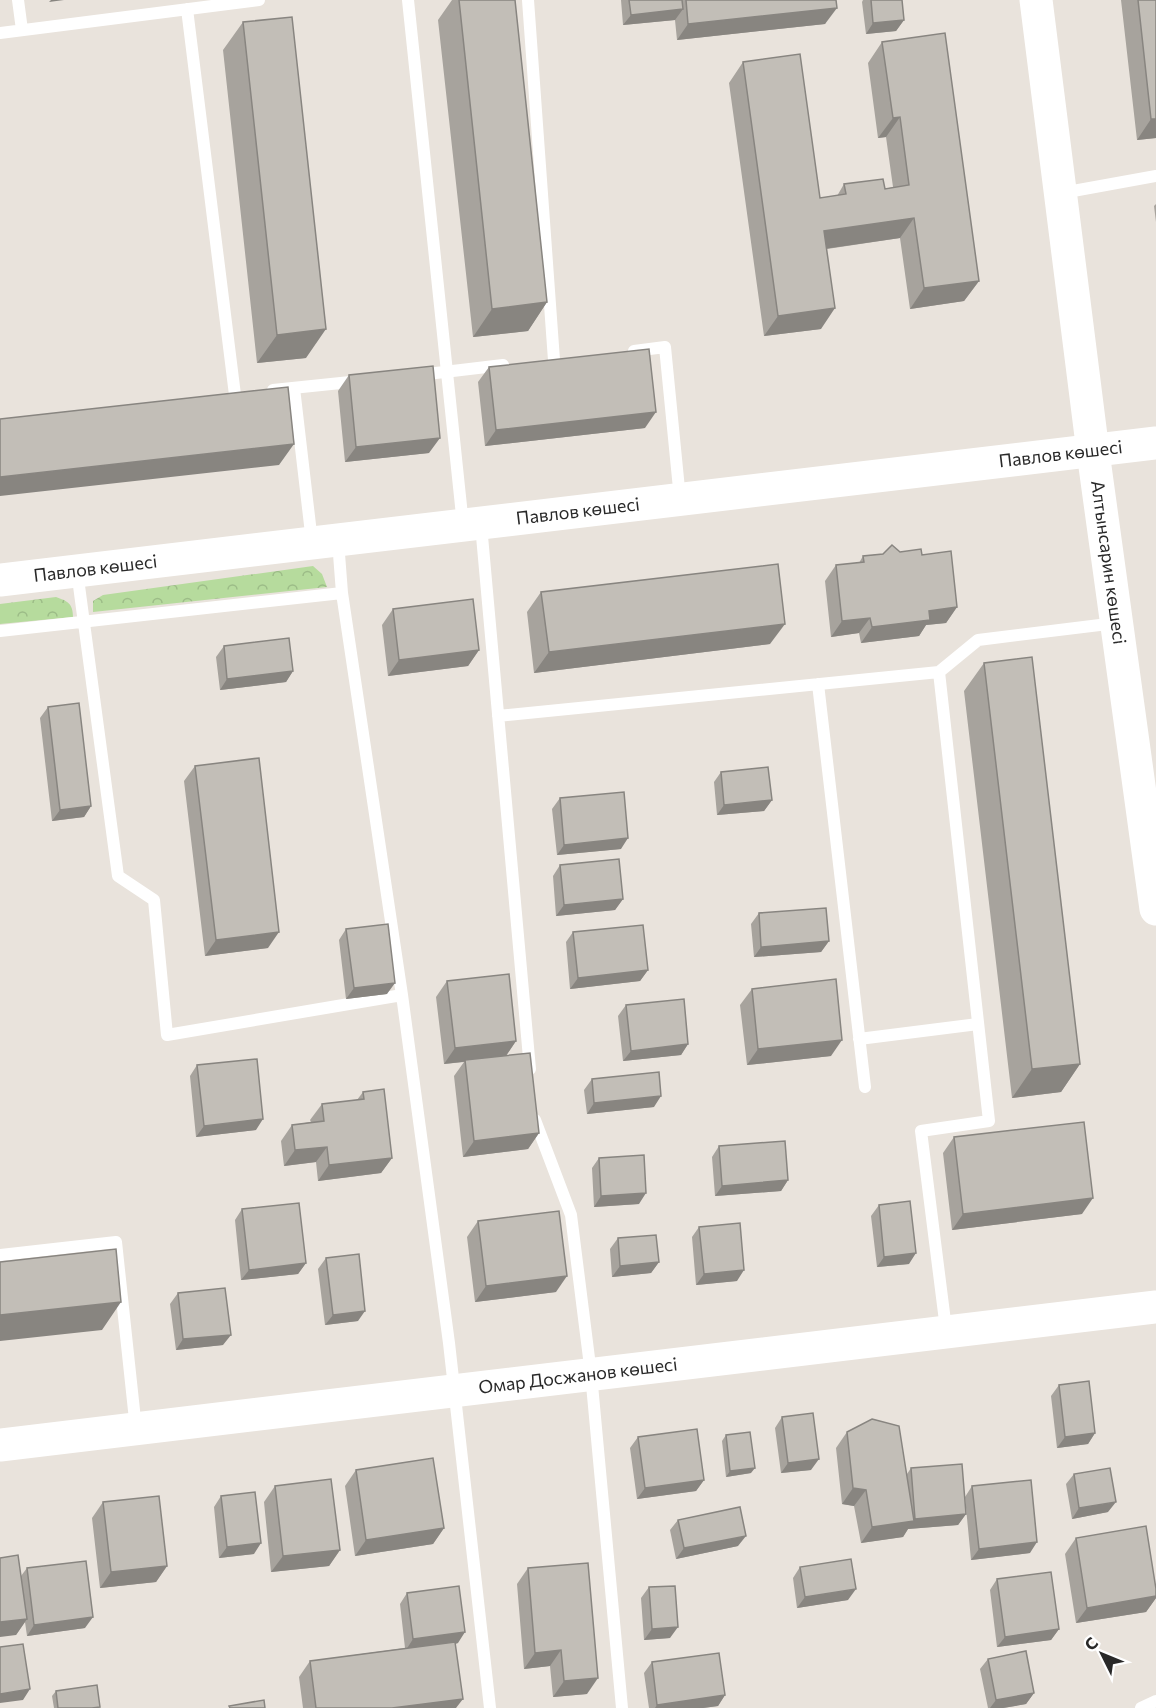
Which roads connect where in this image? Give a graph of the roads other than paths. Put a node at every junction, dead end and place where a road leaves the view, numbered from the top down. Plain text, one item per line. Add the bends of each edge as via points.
1 (18, 0) edge
2 (259, 0) edge
3 (408, 0) edge
4 (528, 0) edge
5 (1036, 0) edge
6 (187, 9) junction
7 (22, 30) junction
8 (0, 33) edge
9 (1156, 176) edge
10 (1060, 194) junction
11 (621, 352) edge
12 (554, 360) edge
13 (511, 364) edge
14 (446, 372) junction
15 (411, 375) edge
16 (376, 379) edge
17 (294, 388) junction
18 (1156, 443) edge
19 (1093, 452) junction
20 (681, 500) junction
21 (472, 525) junction
22 (326, 542) junction
23 (77, 571) junction
24 (0, 580) edge
25 (342, 593) junction
26 (1118, 622) junction
27 (83, 623) junction
28 (0, 631) edge
29 (939, 672) junction
30 (819, 684) junction
31 (498, 717) junction
32 (1156, 909) edge
33 (402, 995) junction
34 (978, 1024) junction
35 (859, 1039) junction
36 (531, 1077) edge
37 (865, 1087) dead end
38 (534, 1112) edge
39 (0, 1255) edge
40 (1156, 1307) edge
41 (946, 1332) junction
42 (591, 1374) junction
43 (454, 1391) junction
44 (136, 1429) junction
45 (0, 1445) edge
46 (1156, 1701) edge
47 (490, 1708) edge
48 (622, 1708) edge
49 (1141, 1708) edge

1 - 7 lane
2 - 6 lane
3 - 14 lane
4 - 12 lane
5 - 10 street, Алтынсарин көшесі
6 - 7 lane
6 - 17 lane via 241,394
7 - 8 lane
9 - 10 lane
10 - 19 street, Алтынсарин көшесі
11 - 20 lane via 665,347
13 - 14 lane
14 - 15 lane
14 - 21 lane
16 - 17 lane
17 - 22 lane
18 - 19 street, Павлов көшесі
19 - 20 street, Павлов көшесі
19 - 26 street, Алтынсарин көшесі
20 - 21 street, Павлов көшесі
21 - 22 street, Павлов көшесі
21 - 31 lane
22 - 23 street, Павлов көшесі
22 - 25 lane
23 - 24 street, Павлов көшесі
23 - 27 lane
25 - 27 lane
25 - 33 lane
26 - 29 lane via 978,640
26 - 32 street, Алтынсарин көшесі
27 - 28 lane
27 - 33 lane via 118,876 154,900 167,1035
29 - 30 lane
29 - 34 lane
30 - 31 lane
30 - 35 lane
31 - 36 lane
33 - 43 lane
34 - 35 lane
34 - 41 lane via 989,1121 921,1131
35 - 37 lane
38 - 42 lane via 535,1124 571,1215
39 - 44 lane via 117,1242
40 - 41 street, Омар Досжанов көшесі
41 - 42 street, Омар Досжанов көшесі
42 - 43 street, Омар Досжанов көшесі
42 - 48 lane
43 - 44 street, Омар Досжанов көшесі
43 - 47 lane
44 - 45 street, Омар Досжанов көшесі
46 - 49 lane

